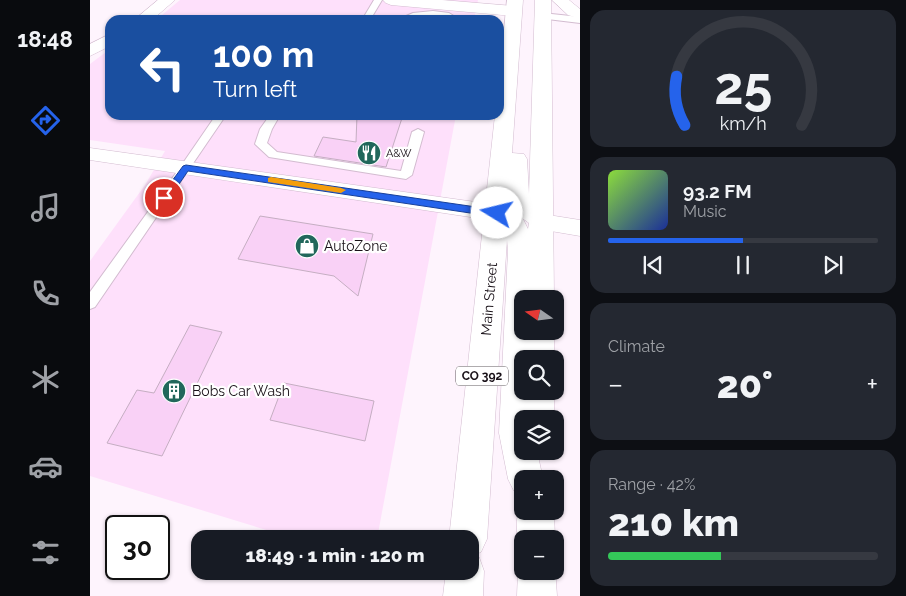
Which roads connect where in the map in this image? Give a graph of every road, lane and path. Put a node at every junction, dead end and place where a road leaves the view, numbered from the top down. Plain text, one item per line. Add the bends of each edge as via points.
1 (166, 0) edge
2 (378, 0) edge
3 (391, 0) edge
4 (560, 0) edge
5 (519, 4) edge
6 (543, 8) edge
7 (580, 14) edge
8 (148, 15) edge
9 (369, 15) edge
10 (415, 15) edge
11 (434, 15) edge
12 (580, 20) edge
13 (105, 42) edge
14 (90, 51) edge
15 (541, 77) junction
16 (506, 104) junction
17 (218, 120) edge
18 (272, 120) edge
19 (418, 132) dead end
20 (90, 154) edge
21 (186, 168) junction
22 (497, 213) junction
23 (542, 222) junction
24 (580, 228) edge
25 (540, 290) edge
26 (90, 302) edge
27 (524, 470) edge
28 (469, 530) edge
29 (464, 580) edge
30 (537, 580) edge
31 (463, 596) edge
32 (537, 596) edge

1 - 8 main road
2 - 9 lane
3 - 5 main road
4 - 7 main road
5 - 6 main road
5 - 15 main road via 520,12 528,18 528,62
5 - 16 main road, Main Street / CO 392
6 - 12 lane
6 - 15 main road
10 - 11 lane
13 - 14 main road
15 - 23 main road
16 - 22 main road, Main Street / CO 392
16 - 23 main road via 517,130 516,191 524,208
17 - 21 lane
18 - 19 lane via 261,144 273,155 406,175
20 - 21 main road
21 - 22 main road
21 - 26 lane
22 - 27 main road via 511,219 518,233 521,251 516,433
22 - 28 main road, Main Street / CO 392
23 - 24 main road
23 - 25 main road
29 - 31 main road
30 - 32 main road

